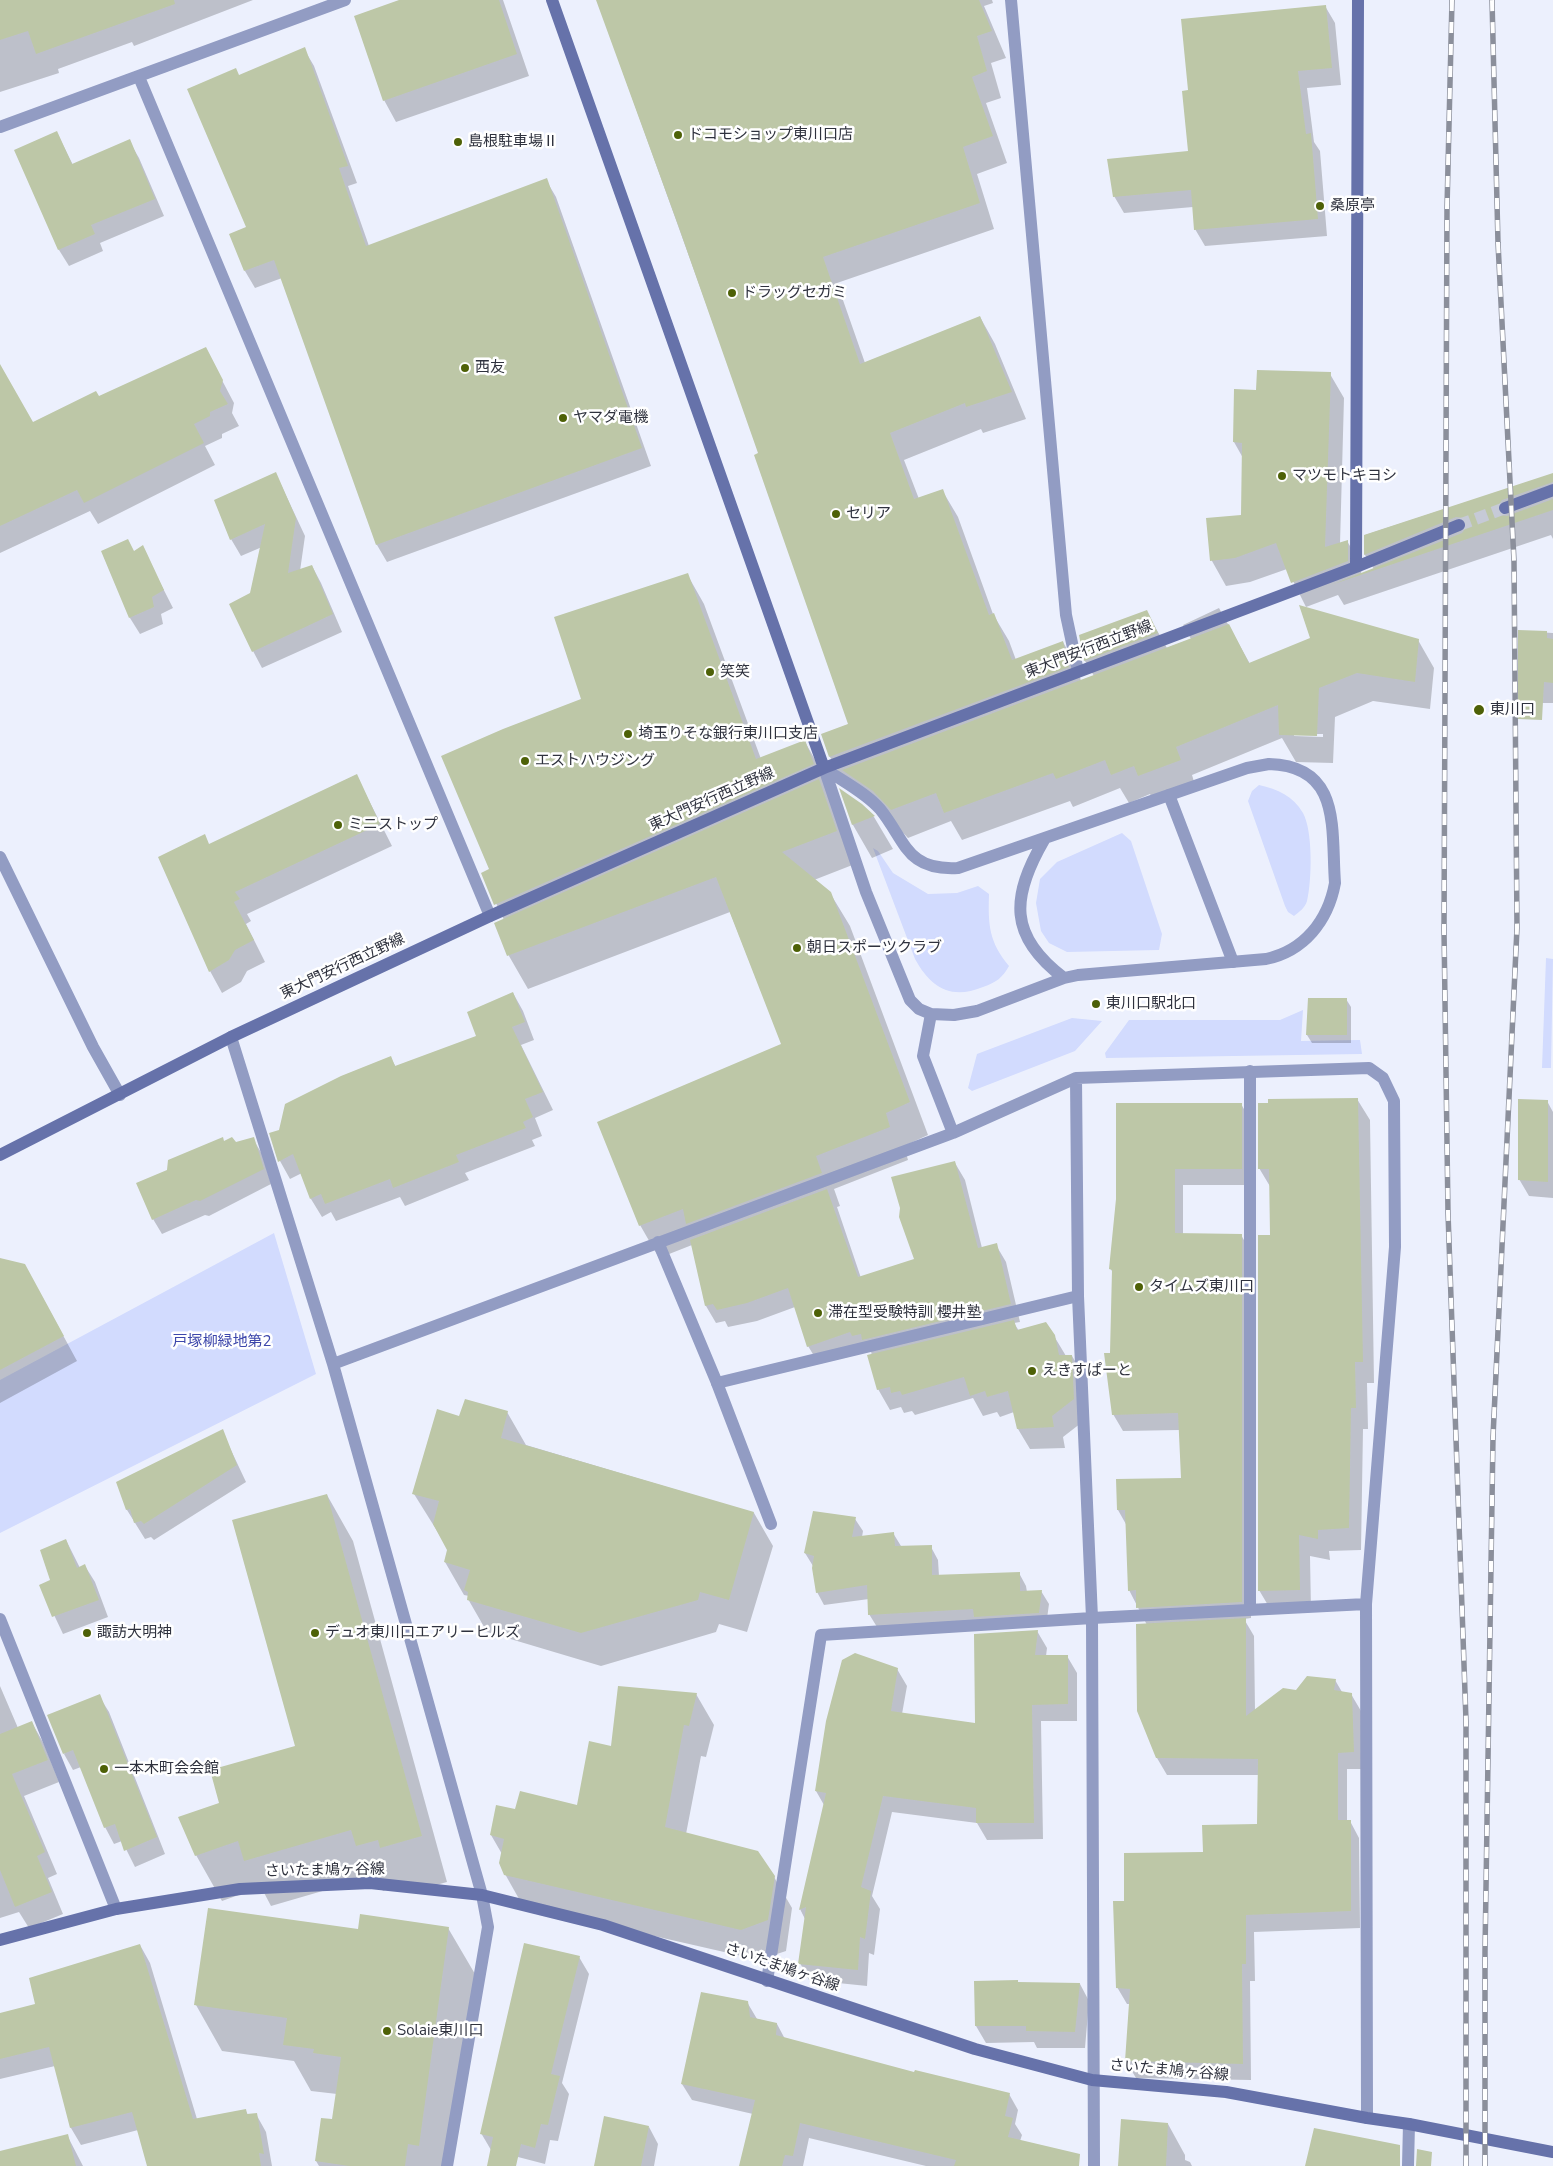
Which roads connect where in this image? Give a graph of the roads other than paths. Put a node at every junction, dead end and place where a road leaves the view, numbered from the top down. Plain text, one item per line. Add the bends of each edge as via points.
1 (345, 0) edge
2 (552, 0) edge
3 (1011, 0) edge
4 (1358, 0) edge
5 (139, 77) junction
6 (0, 127) edge
7 (1553, 490) edge
8 (1505, 508) tunnel mouth
9 (1459, 525) tunnel mouth
10 (1356, 567) junction
11 (1078, 671) junction
12 (824, 768) junction
13 (1169, 795) junction
14 (1044, 840) junction
15 (0, 857) edge
16 (490, 916) junction
17 (1233, 962) junction
18 (1064, 978) junction
19 (931, 1014) junction
20 (231, 1037) junction
21 (1250, 1071) junction
22 (1076, 1078) junction
23 (120, 1095) junction
24 (953, 1133) junction
25 (0, 1155) edge
26 (658, 1242) junction
27 (1078, 1296) junction
28 (334, 1364) junction
29 (717, 1382) junction
30 (771, 1524) dead end
31 (1366, 1604) junction
32 (1250, 1609) junction
33 (1092, 1618) junction
34 (0, 1619) edge
35 (482, 1895) junction
36 (116, 1908) junction
37 (0, 1940) edge
38 (767, 1981) junction
39 (1092, 2080) junction
40 (1367, 2118) junction
41 (1409, 2124) junction
42 (1553, 2152) edge
43 (447, 2166) edge
44 (1094, 2166) edge
45 (1408, 2166) edge

1 - 5 street
2 - 12 main road
3 - 11 street via 1066,615
4 - 10 main road
5 - 6 street
5 - 16 street
7 - 8 main road
9 - 10 main road, 東大門安行西立野線
10 - 11 main road, 東大門安行西立野線
11 - 12 main road, 東大門安行西立野線
12 - 14 street via 868,798 904,846 916,858 930,865 943,869 958,868
12 - 16 main road, 東大門安行西立野線
12 - 19 street via 866,892 910,1000
13 - 14 street
13 - 17 street
13 - 17 street via 1247,768 1269,764 1290,766 1310,774 1323,788 1330,804 1335,883 1323,918 1294,949 1275,957
14 - 18 street via 1026,875 1020,905 1023,928 1030,945 1043,962
15 - 23 street
16 - 20 main road, 東大門安行西立野線
17 - 18 street
18 - 19 street via 977,1011
19 - 24 street via 923,1056
20 - 23 main road, 東大門安行西立野線
20 - 28 street
21 - 22 street
21 - 31 street via 1370,1068 1383,1078 1394,1101 1394,1247
21 - 32 street
22 - 24 street
22 - 27 street
23 - 25 main road, 東大門安行西立野線
24 - 26 street
26 - 28 street
26 - 29 street
27 - 29 street
27 - 33 street
28 - 35 street
29 - 30 street
31 - 32 street
31 - 40 street
32 - 33 street
33 - 38 street via 821,1635
33 - 39 street
34 - 36 street
35 - 36 main road, さいたま鳩ヶ谷線 via 370,1883 240,1890
35 - 38 main road, さいたま鳩ヶ谷線 via 603,1925
35 - 43 street via 488,1927
36 - 37 main road, さいたま鳩ヶ谷線
38 - 39 main road, さいたま鳩ヶ谷線 via 975,2049
39 - 40 main road, さいたま鳩ヶ谷線 via 1226,2092
39 - 44 street
40 - 41 main road, さいたま鳩ヶ谷線
41 - 42 main road, さいたま鳩ヶ谷線
41 - 45 street

